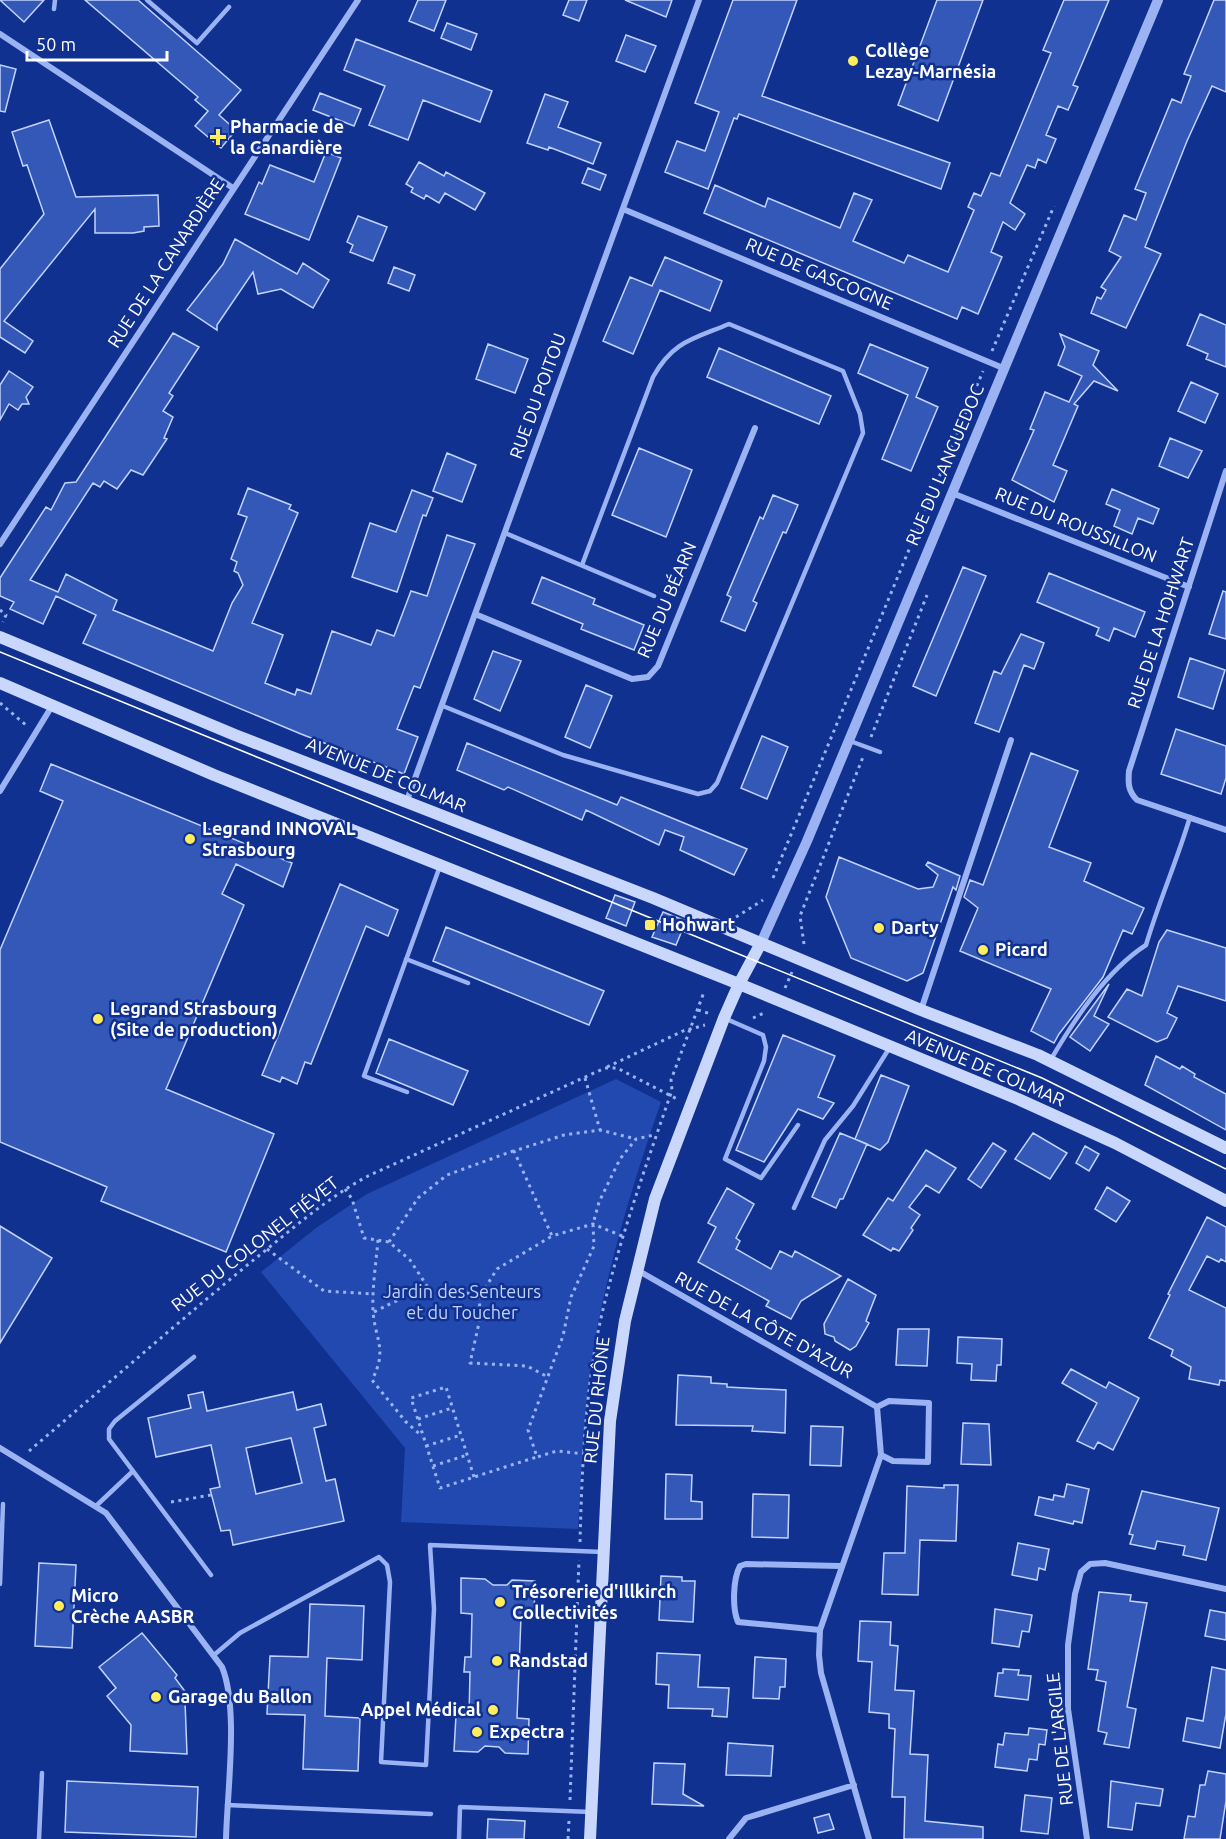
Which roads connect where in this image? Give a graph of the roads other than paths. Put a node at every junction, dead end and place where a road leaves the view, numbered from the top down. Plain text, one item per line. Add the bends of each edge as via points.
1 (55, 0) edge
2 (147, 0) edge
3 (358, 0) edge
4 (699, 0) edge
5 (1158, 0) edge
6 (229, 7) dead end
7 (54, 9) dead end
8 (0, 34) edge
9 (233, 188) junction
10 (622, 209) junction
11 (1003, 368) junction
12 (754, 428) dead end
13 (1226, 471) edge
14 (951, 493) junction
15 (505, 533) junction
16 (0, 544) edge
17 (582, 565) junction
18 (1189, 587) junction
19 (654, 596) dead end
20 (475, 614) junction
21 (1, 632) edge
22 (0, 683) edge
23 (443, 705) junction
24 (51, 706) junction
25 (1011, 740) dead end
26 (848, 741) junction
27 (880, 752) dead end
28 (0, 790) edge
29 (406, 803) junction
30 (1190, 818) junction
31 (1226, 830) edge
32 (440, 866) junction
33 (761, 943) junction
34 (406, 959) junction
35 (468, 983) dead end
36 (738, 984) junction
37 (921, 1010) junction
38 (724, 1018) junction
39 (890, 1047) junction
40 (1050, 1060) junction
41 (407, 1092) dead end
42 (798, 1125) dead end
43 (1226, 1148) edge
44 (1226, 1201) edge
45 (794, 1208) dead end
46 (636, 1270) junction
47 (194, 1357) dead end
48 (877, 1407) junction
49 (0, 1448) edge
50 (881, 1455) junction
51 (133, 1472) junction
52 (3, 1504) dead end
53 (96, 1506) junction
54 (603, 1552) junction
55 (840, 1566) junction
56 (211, 1575) dead end
57 (0, 1584) edge
58 (1226, 1589) edge
59 (820, 1630) junction
60 (214, 1654) junction
61 (42, 1773) dead end
62 (854, 1785) junction
63 (227, 1805) junction
64 (591, 1812) junction
65 (431, 1814) dead end
66 (39, 1839) edge
67 (226, 1839) edge
68 (459, 1839) edge
69 (590, 1839) edge
70 (729, 1839) edge
71 (869, 1839) edge
72 (1087, 1839) edge

1 - 7 lane
2 - 6 lane via 197,43
3 - 9 street, RUE DE LA CANARDIÈRE
4 - 10 street, RUE DU POITOU
5 - 11 street, RUE DU LANGUEDOC
8 - 9 street
9 - 16 street, RUE DE LA CANARDIÈRE
10 - 11 street, RUE DE GASCOGNE
10 - 15 street, RUE DU POITOU
11 - 14 street, RUE DU LANGUEDOC
12 - 20 street, RUE DU BÉARN via 658,666 648,677 632,679
13 - 18 street, RUE DE LA HOHWART
14 - 18 street, RUE DU ROUSSILLON
14 - 26 street, RUE DU LANGUEDOC
15 - 17 lane
15 - 20 street, RUE DU POITOU
17 - 19 lane
17 - 23 lane via 653,377 679,344 729,324 843,371 860,414 862,433 717,783 710,791 698,794 563,755
18 - 30 street, RUE DE LA HOHWART via 1128,784 1137,800
20 - 23 street, RUE DU POITOU
21 - 29 main road, AVENUE DE COLMAR
22 - 24 main road, AVENUE DE COLMAR
23 - 29 street, RUE DU POITOU
24 - 28 street
24 - 32 main road, AVENUE DE COLMAR
25 - 37 street
26 - 27 lane
26 - 33 street, RUE DU LANGUEDOC
29 - 33 main road, AVENUE DE COLMAR
30 - 31 street
30 - 40 lane via 1146,945 1132,954 1101,989
32 - 34 lane
32 - 36 main road, AVENUE DE COLMAR
33 - 36 main road
33 - 37 main road, AVENUE DE COLMAR
34 - 35 lane
34 - 41 lane via 364,1076
36 - 38 main road, RUE DU RHÔNE
36 - 39 main road, AVENUE DE COLMAR
37 - 40 main road, AVENUE DE COLMAR
38 - 42 lane via 763,1035 766,1047 725,1159 761,1178
38 - 46 main road, RUE DU RHÔNE via 655,1199
39 - 44 main road, AVENUE DE COLMAR via 1018,1099
39 - 45 lane via 853,1106 825,1140
40 - 43 main road, AVENUE DE COLMAR
46 - 48 street, RUE DE LA CÔTE D'AZUR
46 - 54 main road, RUE DU RHÔNE via 610,1421
47 - 51 lane via 109,1429 110,1439
48 - 50 street
48 - 50 street via 889,1401 929,1403 928,1462 893,1461
49 - 53 street
50 - 55 street
51 - 53 lane
51 - 56 lane
52 - 57 lane
53 - 60 street via 117,1525
54 - 60 lane via 430,1545 434,1609 426,1765 381,1762 390,1582 387,1565 379,1557 240,1633
54 - 64 main road, RUE DU RHÔNE
55 - 59 street
55 - 59 street via 746,1564 736,1573 738,1622
58 - 72 street, RUE DE L'ARGILE via 1105,1563 1090,1564 1081,1572 1070,1626 1067,1689
59 - 62 street via 821,1673
60 - 63 street via 231,1693
61 - 66 lane
62 - 70 street via 746,1818
62 - 71 street
63 - 65 lane
63 - 67 street
64 - 68 lane via 460,1807
64 - 69 main road, RUE DU RHÔNE

